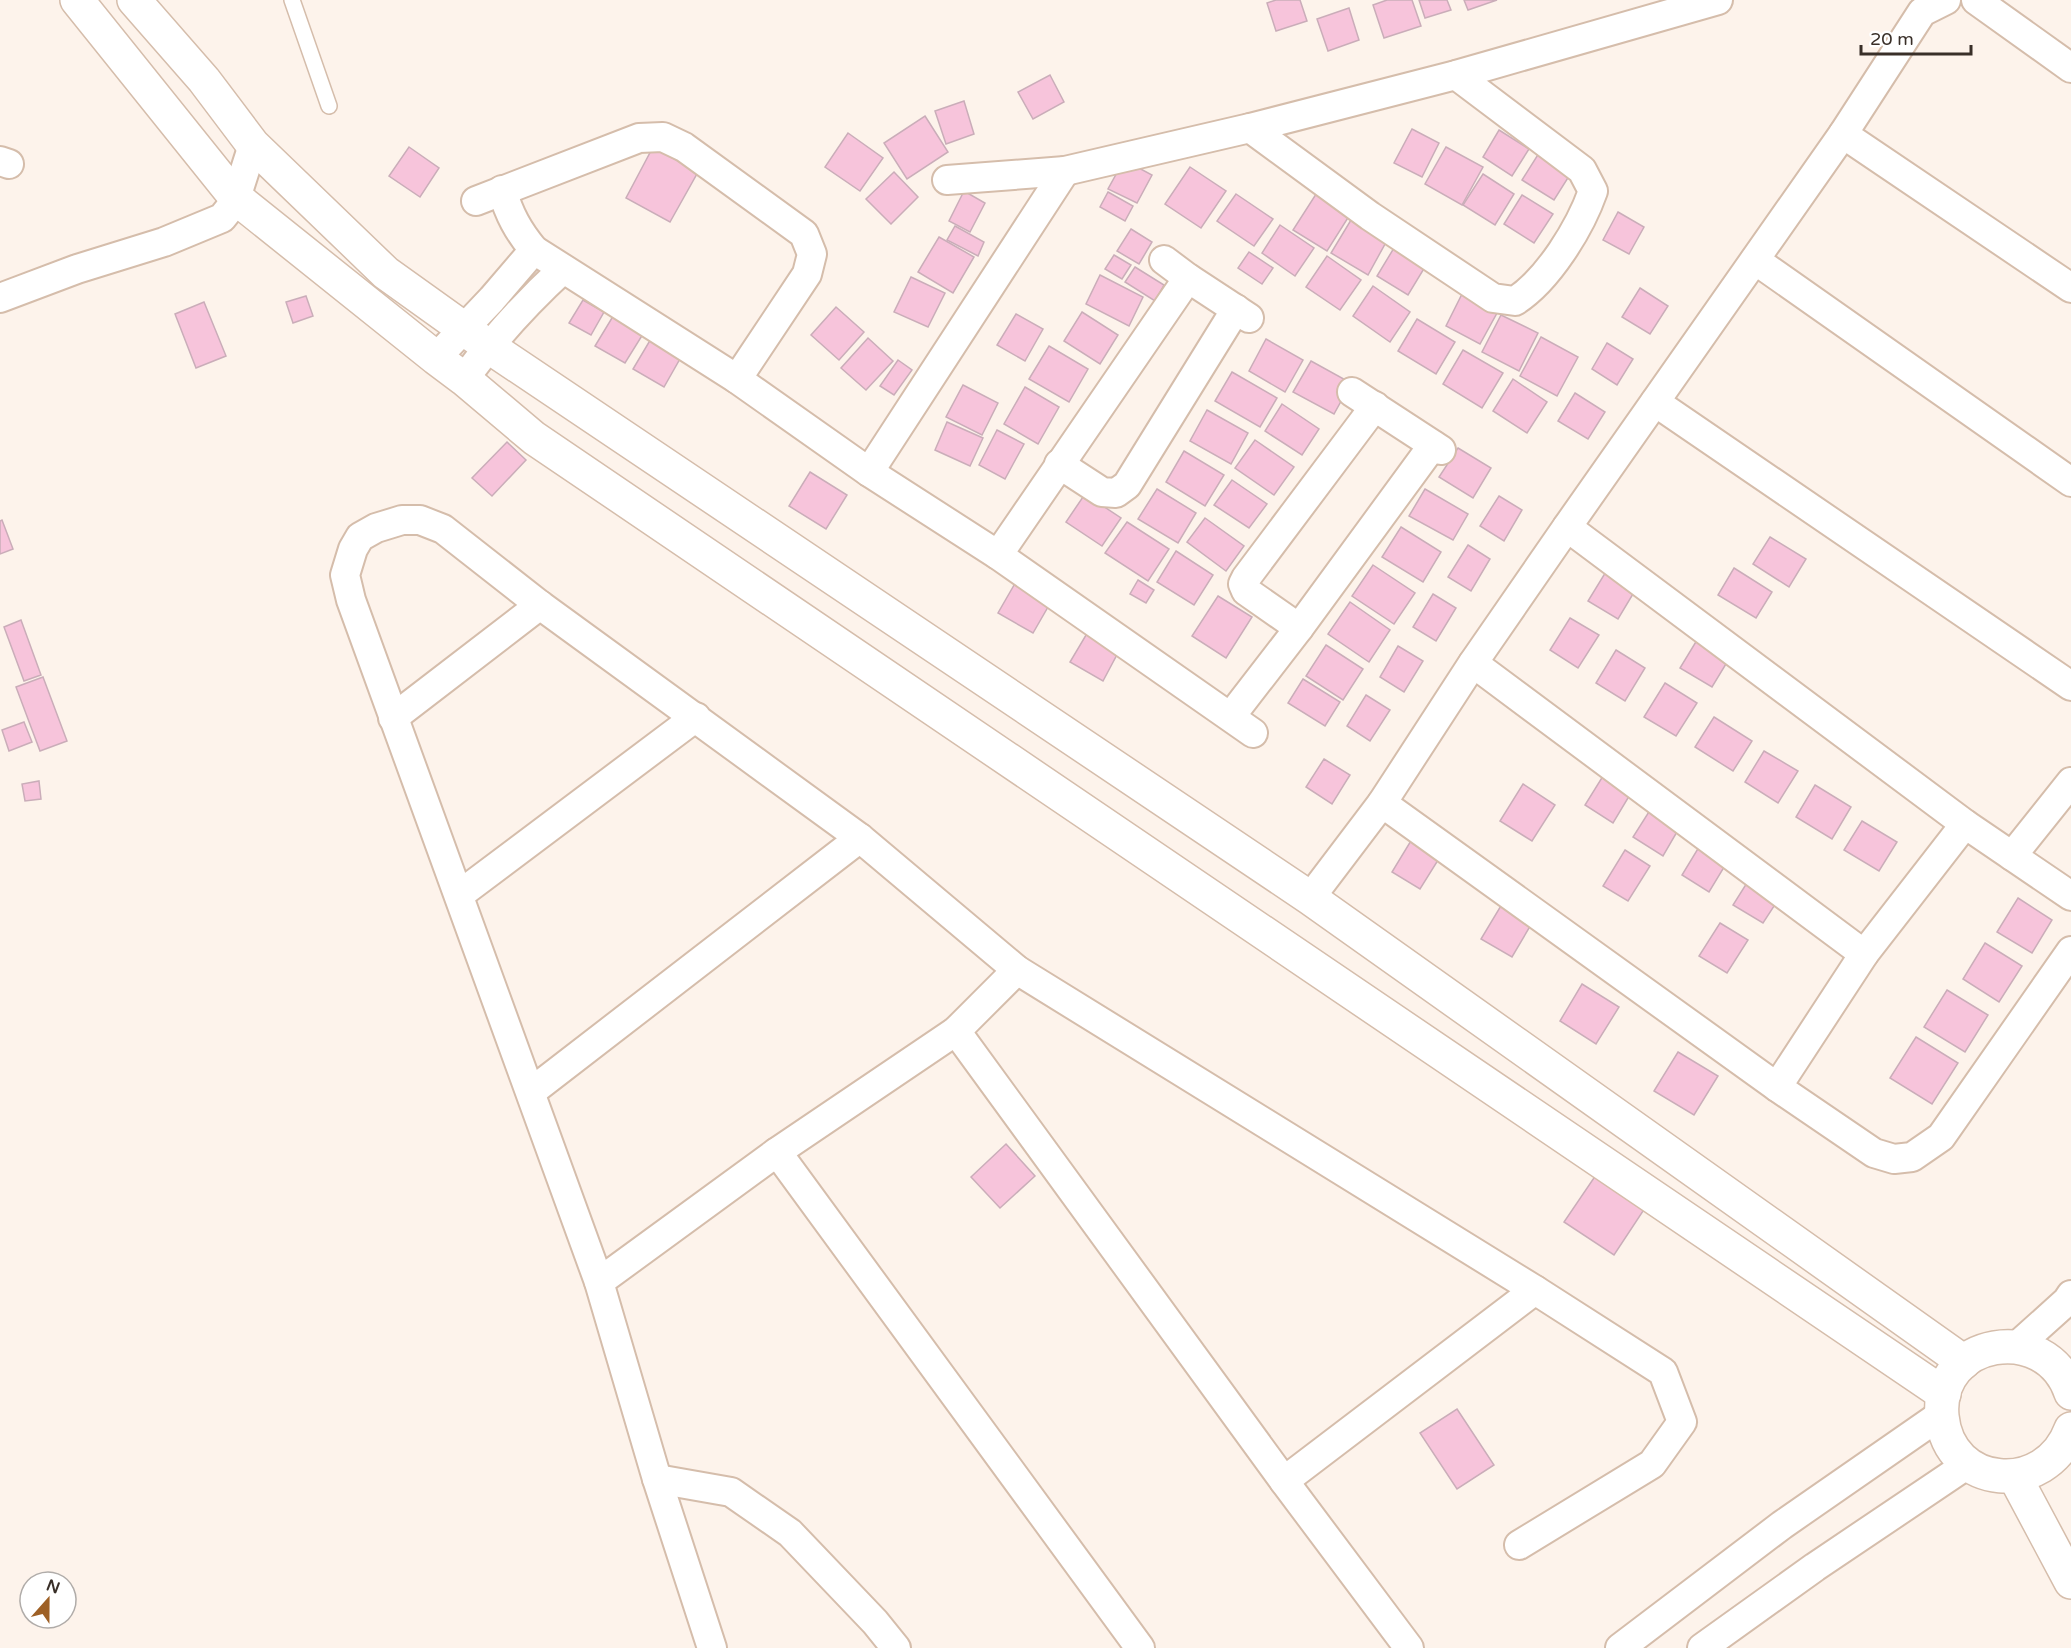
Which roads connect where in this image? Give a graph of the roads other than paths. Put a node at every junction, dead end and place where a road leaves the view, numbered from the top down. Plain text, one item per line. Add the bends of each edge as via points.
1 (77, 0) edge
2 (134, 0) edge
3 (292, 0) edge
4 (1718, 0) edge
5 (1946, 0) edge
6 (1976, 0) edge
7 (2071, 68) edge
8 (1456, 75) junction
9 (329, 106) dead end
10 (1250, 128) junction
11 (1843, 134) junction
12 (253, 145) junction
13 (1065, 171) junction
14 (946, 180) dead end
15 (502, 190) junction
16 (236, 198) junction
17 (476, 201) dead end
18 (534, 250) junction
19 (1164, 260) dead end
20 (1755, 260) junction
21 (563, 269) junction
22 (1188, 278) junction
23 (2071, 288) edge
24 (0, 298) edge
25 (476, 337) junction
26 (436, 358) junction
27 (464, 379) junction
28 (737, 379) junction
29 (1655, 402) junction
30 (1059, 464) junction
31 (869, 472) junction
32 (2071, 482) edge
33 (1567, 527) junction
34 (998, 555) junction
35 (540, 605) junction
36 (1299, 628) junction
37 (1473, 663) junction
38 (2071, 686) edge
39 (696, 717) junction
40 (393, 718) junction
41 (2071, 782) edge
42 (1382, 803) junction
43 (1965, 824) junction
44 (860, 838) junction
45 (2012, 855) junction
46 (459, 895) junction
47 (2071, 896) edge
48 (1310, 898) junction
49 (2071, 951) edge
50 (1864, 954) junction
51 (1017, 970) junction
52 (956, 1030) junction
53 (1777, 1087) junction
54 (531, 1092) junction
55 (777, 1152) junction
56 (599, 1282) junction
57 (1535, 1290) junction
58 (2071, 1295) edge
59 (2017, 1346) junction
60 (1964, 1362) junction
61 (2071, 1390) edge
62 (1943, 1404) junction
63 (2071, 1429) edge
64 (1968, 1464) junction
65 (2015, 1477) junction
66 (657, 1479) junction
67 (1284, 1481) junction
68 (1520, 1545) dead end
69 (2071, 1582) edge
70 (712, 1648) edge
71 (896, 1648) edge
72 (1140, 1648) edge
73 (1409, 1648) edge
74 (1620, 1648) edge
75 (1702, 1648) edge

1 - 16 street
2 - 12 street via 204,80
3 - 9 lane
4 - 8 street
5 - 11 street via 1922,12
6 - 7 street
8 - 10 street
8 - 10 street via 1582,170 1593,191 1576,229 1542,280 1515,301 1494,298 1370,216
10 - 13 street
11 - 20 street
11 - 23 street
12 - 16 street
12 - 25 street via 386,273
13 - 14 street
13 - 31 street
15 - 17 street
15 - 18 street via 509,213
15 - 28 street via 639,138 663,137 684,147 804,234 812,254 807,274
16 - 24 street via 222,218 198,230
16 - 26 street
18 - 21 street
18 - 25 street
19 - 22 street
20 - 29 street
20 - 32 street
21 - 25 street via 528,301
21 - 28 street
22 - 30 street
22 - 30 street via 1243,313 1127,485 1116,493 1102,492
25 - 26 street
25 - 27 street
25 - 48 street
26 - 27 street
27 - 62 street via 534,438
28 - 31 street
29 - 33 street
29 - 38 street
30 - 34 street
31 - 34 street
33 - 37 street
33 - 43 street
34 - 36 street via 1242,724
35 - 39 street
35 - 40 street
35 - 40 street via 443,529 420,520 402,520 360,537 345,574
36 - 36 street via 1246,591 1243,584 1364,399 1437,448
37 - 42 street
37 - 50 street
39 - 44 street
39 - 46 street
40 - 46 street
41 - 45 street
42 - 48 street
42 - 53 street
43 - 45 street
43 - 50 street
44 - 51 street
44 - 54 street
45 - 47 street
46 - 54 street
48 - 60 street
49 - 53 street via 1941,1137 1912,1157 1894,1159 1874,1153
50 - 53 street
51 - 52 street
51 - 57 street
52 - 55 street
52 - 67 street
54 - 56 street
55 - 56 street
55 - 72 street
56 - 66 street
57 - 67 street
57 - 68 street via 1663,1372 1682,1422 1652,1464
58 - 59 street
59 - 60 street via 1998,1346
59 - 61 street via 2049,1360
60 - 62 street via 1951,1376
62 - 64 street via 1945,1433
62 - 74 street
63 - 65 street via 2063,1448 2050,1461
64 - 65 street via 1983,1472
64 - 75 street
65 - 69 street
66 - 70 street
66 - 71 street via 731,1492 790,1533
67 - 73 street

